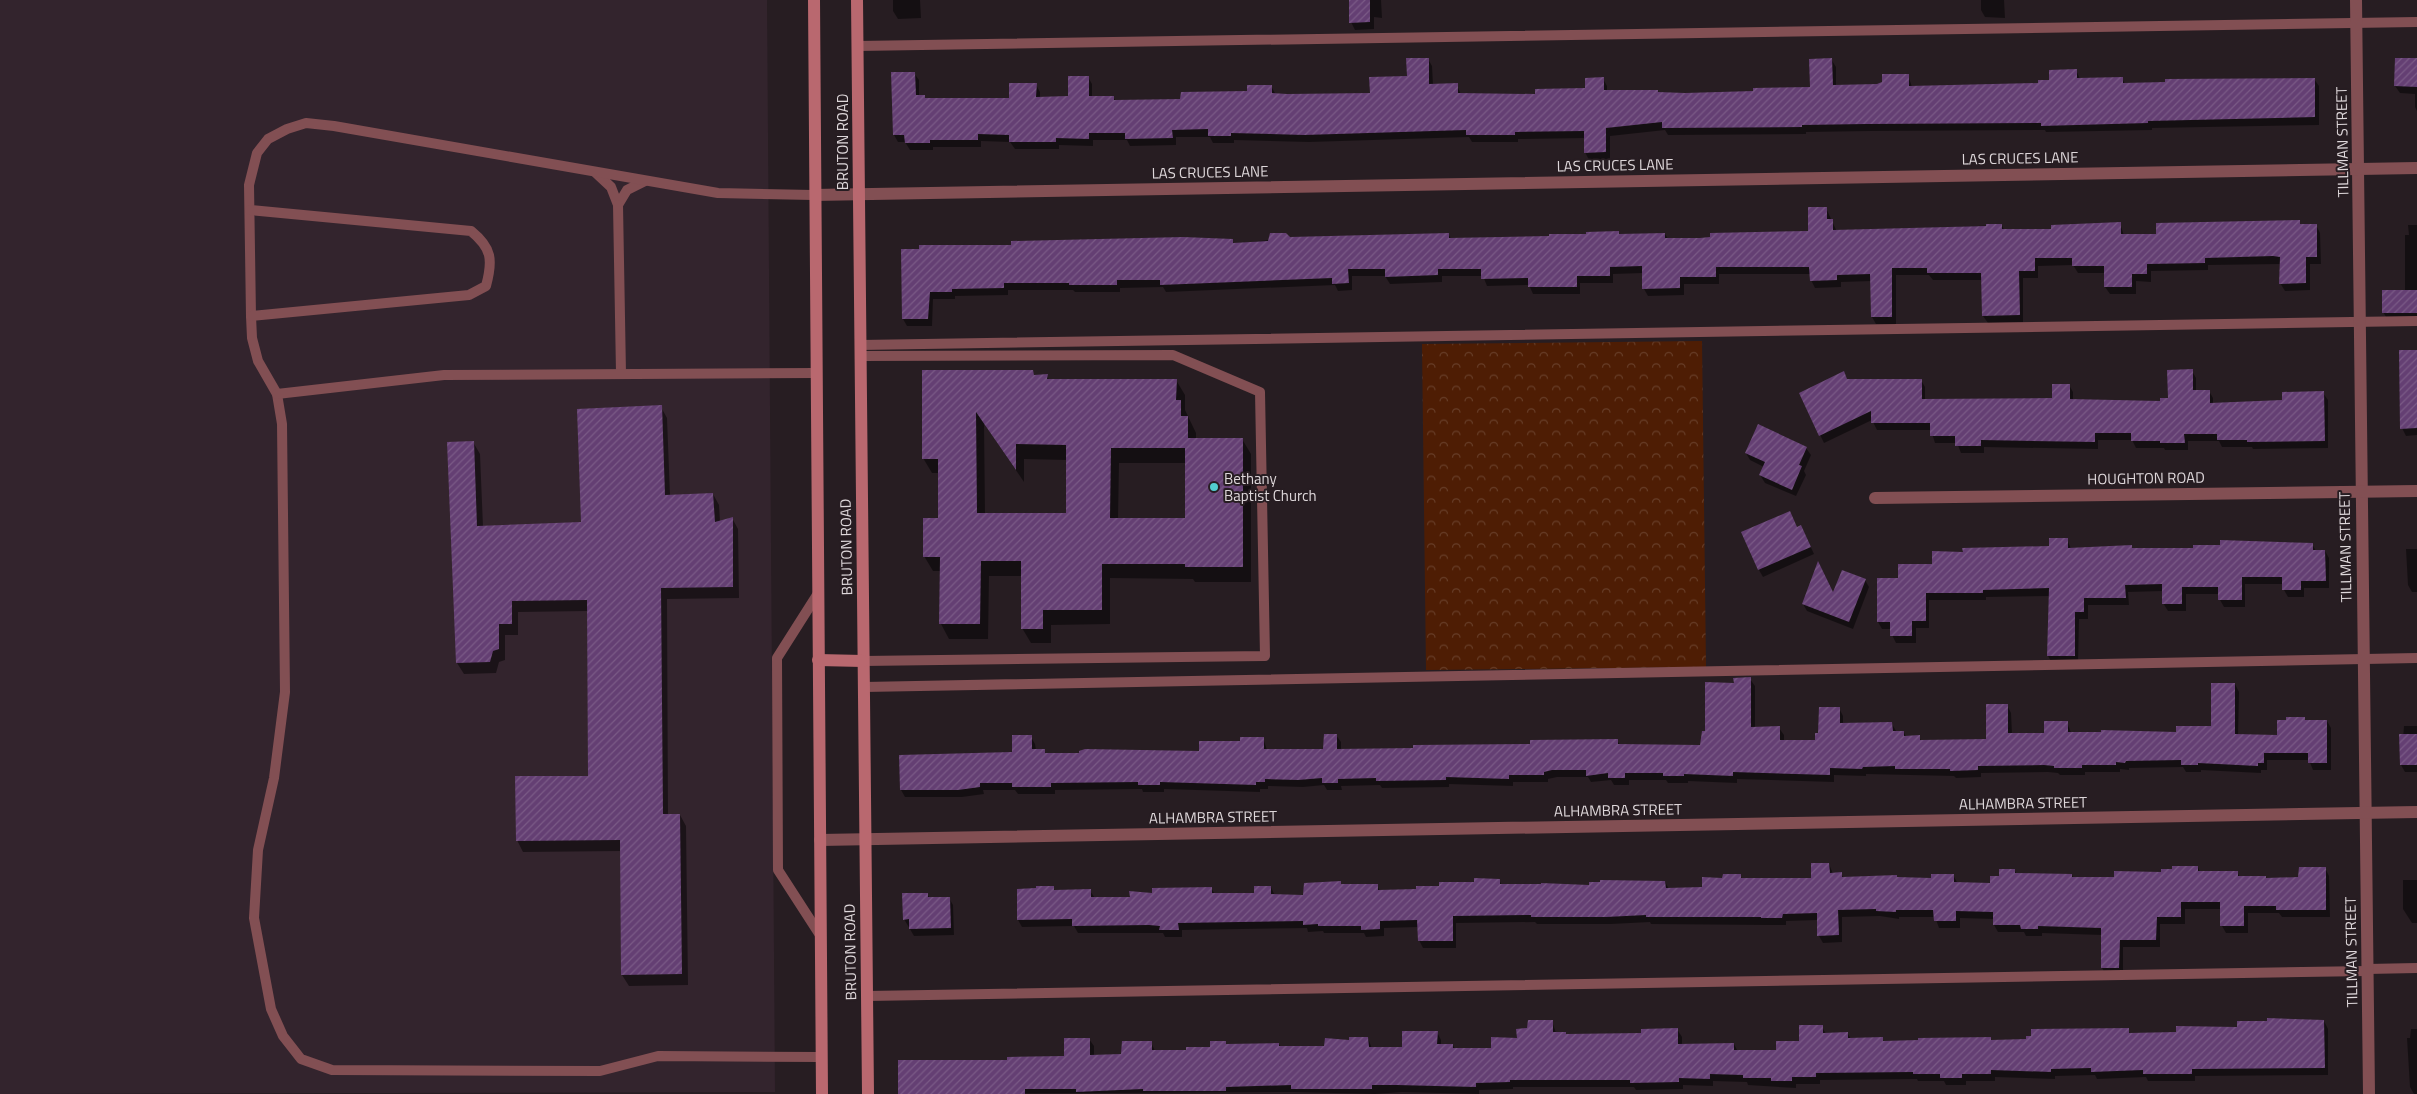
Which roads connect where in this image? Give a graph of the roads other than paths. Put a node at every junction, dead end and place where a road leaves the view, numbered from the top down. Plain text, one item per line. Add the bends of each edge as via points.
1 (814, 0) edge
2 (856, 0) edge
3 (2356, 0) edge
4 (2417, 22) edge
5 (2356, 23) junction
6 (857, 46) junction
7 (2417, 168) edge
8 (2358, 169) junction
9 (595, 173) junction
10 (645, 181) junction
11 (858, 194) junction
12 (814, 195) junction
13 (618, 205) junction
14 (250, 210) junction
15 (251, 316) junction
16 (2417, 321) edge
17 (2359, 322) junction
18 (860, 350) junction
19 (621, 373) junction
20 (816, 373) junction
21 (277, 394) junction
22 (2417, 491) edge
23 (2360, 492) junction
24 (1875, 498) dead end
25 (817, 595) junction
26 (2417, 658) edge
27 (2362, 659) junction
28 (818, 660) junction
29 (863, 661) junction
30 (864, 687) junction
31 (2417, 812) edge
32 (2365, 813) junction
33 (820, 840) junction
34 (865, 840) junction
35 (820, 935) junction
36 (2417, 968) edge
37 (2367, 970) junction
38 (867, 996) junction
39 (821, 1057) junction
40 (822, 1094) edge
41 (868, 1094) edge
42 (2369, 1094) edge

1 - 12 main road, BRUTON ROAD
2 - 6 main road, BRUTON ROAD
3 - 5 street, TILLMAN STREET
4 - 5 lane
5 - 6 lane
5 - 8 street, TILLMAN STREET
6 - 11 main road, BRUTON ROAD
7 - 8 street, LAS CRUCES LANE
8 - 11 street, LAS CRUCES LANE
8 - 17 street, TILLMAN STREET
9 - 10 lane
9 - 13 lane via 611,187
9 - 14 lane via 306,123 268,139 258,153 249,185
10 - 12 lane via 718,194
10 - 13 lane via 627,190
11 - 12 street, LAS CRUCES LANE
11 - 18 main road, BRUTON ROAD
12 - 20 main road, BRUTON ROAD
13 - 19 lane
14 - 15 lane
14 - 15 lane via 471,231 485,242 489,254 486,286 469,295
15 - 21 lane via 258,361
16 - 17 lane
17 - 18 lane
17 - 23 street, TILLMAN STREET
18 - 29 main road, BRUTON ROAD
18 - 29 lane via 1173,355 1260,392 1265,656
19 - 20 lane
19 - 21 lane via 444,375
20 - 25 main road, BRUTON ROAD
21 - 39 lane via 282,424 285,692 274,778 258,850 254,918 271,1009 283,1036 301,1059 332,1070 600,1071 658,1056
22 - 23 street, HOUGHTON ROAD
23 - 24 street, HOUGHTON ROAD
23 - 27 street, TILLMAN STREET
25 - 28 main road, BRUTON ROAD
25 - 35 lane via 777,658 778,870
26 - 27 lane
27 - 30 lane
27 - 32 street, TILLMAN STREET
28 - 29 main road
28 - 33 main road, BRUTON ROAD
29 - 30 main road, BRUTON ROAD
30 - 34 main road, BRUTON ROAD
31 - 32 street, ALHAMBRA STREET
32 - 34 street, ALHAMBRA STREET
32 - 37 street, TILLMAN STREET
33 - 34 street, ALHAMBRA STREET
33 - 35 main road, BRUTON ROAD
34 - 38 main road, BRUTON ROAD
35 - 39 main road, BRUTON ROAD
36 - 37 lane
37 - 38 lane
37 - 42 street, TILLMAN STREET
38 - 41 main road, BRUTON ROAD
39 - 40 main road, BRUTON ROAD

